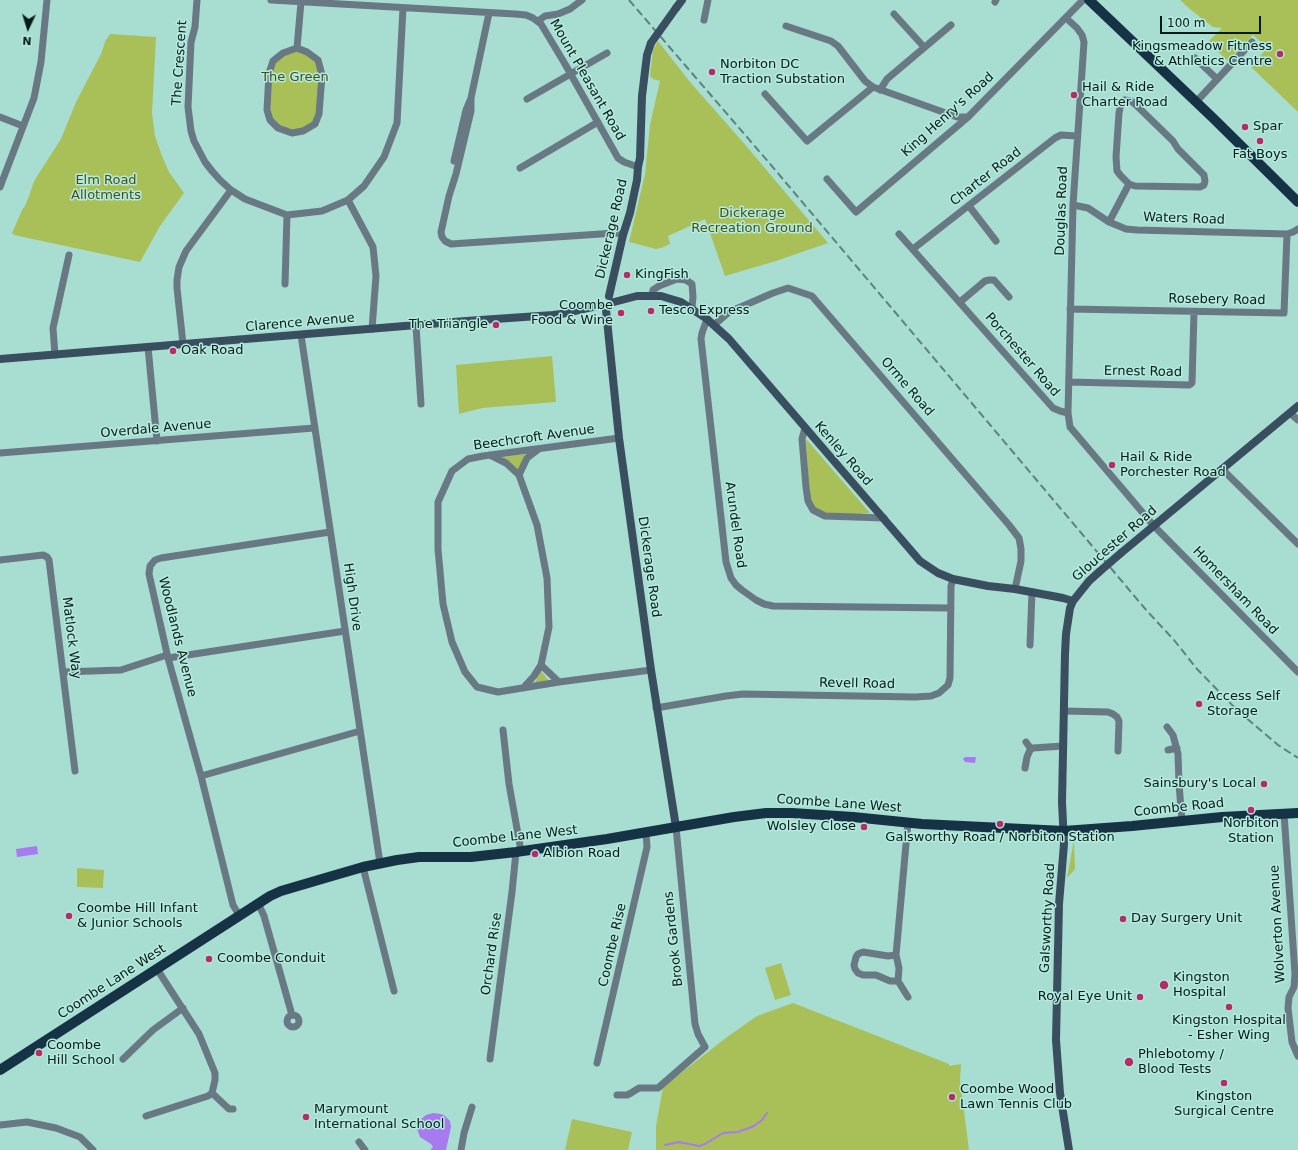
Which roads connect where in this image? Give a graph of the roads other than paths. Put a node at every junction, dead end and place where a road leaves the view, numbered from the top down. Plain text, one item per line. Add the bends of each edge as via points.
1 (46, 0) edge
2 (197, 0) edge
3 (271, 0) edge
4 (582, 0) edge
5 (682, 0) edge
6 (708, 0) edge
7 (1083, 0) edge
8 (1089, 0) edge
9 (301, 2) junction
10 (403, 8) junction
11 (489, 13) junction
12 (894, 14) dead end
13 (1066, 18) junction
14 (704, 20) dead end
15 (538, 21) junction
16 (951, 25) dead end
17 (786, 26) dead end
18 (1252, 42) dead end
19 (924, 47) junction
20 (298, 48) junction
21 (606, 53) dead end
22 (1194, 58) dead end
23 (571, 74) junction
24 (1217, 79) junction
25 (873, 86) junction
26 (880, 90) junction
27 (765, 94) dead end
28 (527, 100) dead end
29 (1196, 102) junction
30 (0, 117) edge
31 (968, 117) junction
32 (598, 122) junction
33 (23, 126) junction
34 (1077, 136) junction
35 (638, 167) junction
36 (520, 168) dead end
37 (827, 179) dead end
38 (1129, 184) junction
39 (0, 186) edge
40 (231, 190) junction
41 (348, 200) junction
42 (1298, 202) edge
43 (1073, 205) junction
44 (969, 206) junction
45 (287, 215) junction
46 (1109, 222) junction
47 (1298, 229) edge
48 (899, 234) dead end
49 (1286, 234) junction
50 (623, 235) junction
51 (996, 241) dead end
52 (913, 249) junction
53 (69, 255) dead end
54 (285, 284) dead end
55 (652, 296) junction
56 (1009, 297) dead end
57 (611, 299) junction
58 (960, 302) junction
59 (603, 307) junction
60 (692, 308) junction
61 (1070, 309) junction
62 (1194, 312) junction
63 (710, 322) junction
64 (416, 326) junction
65 (372, 329) junction
66 (301, 335) junction
67 (183, 344) junction
68 (148, 347) junction
69 (55, 355) junction
70 (0, 359) edge
71 (1069, 382) junction
72 (421, 404) dead end
73 (1298, 406) edge
74 (1068, 413) junction
75 (1290, 413) junction
76 (1298, 420) edge
77 (314, 428) junction
78 (805, 428) junction
79 (619, 438) junction
80 (157, 441) junction
81 (540, 448) junction
82 (0, 454) edge
83 (490, 455) junction
84 (1222, 469) junction
85 (519, 475) junction
86 (884, 518) junction
87 (1154, 526) junction
88 (330, 532) junction
89 (1298, 544) edge
90 (0, 560) edge
91 (953, 579) junction
92 (1015, 589) junction
93 (1032, 592) junction
94 (1073, 601) junction
95 (951, 608) junction
96 (345, 631) junction
97 (1030, 645) dead end
98 (168, 656) junction
99 (541, 665) junction
100 (651, 670) junction
101 (63, 672) junction
102 (1298, 672) edge
103 (559, 682) junction
104 (523, 688) junction
105 (656, 708) junction
106 (1064, 711) junction
107 (1167, 727) dead end
108 (503, 730) dead end
109 (360, 731) junction
110 (1026, 742) dead end
111 (1063, 746) junction
112 (1177, 748) junction
113 (1030, 749) junction
114 (1168, 750) dead end
115 (1118, 751) dead end
116 (1026, 768) dead end
117 (75, 771) dead end
118 (201, 776) junction
119 (1284, 813) junction
120 (1298, 813) edge
121 (1182, 821) junction
122 (908, 822) junction
123 (676, 828) junction
124 (1064, 831) junction
125 (646, 832) junction
126 (519, 852) junction
127 (380, 863) junction
128 (364, 867) junction
129 (258, 903) junction
130 (238, 916) junction
131 (896, 955) junction
132 (157, 969) junction
133 (898, 981) junction
134 (394, 991) dead end
135 (908, 997) dead end
136 (183, 1008) junction
137 (292, 1015) dead end
138 (1298, 1056) edge
139 (123, 1059) dead end
140 (490, 1060) dead end
141 (597, 1063) dead end
142 (0, 1070) edge
143 (212, 1093) junction
144 (617, 1094) dead end
145 (472, 1107) dead end
146 (233, 1109) dead end
147 (146, 1116) dead end
148 (0, 1125) edge
149 (359, 1142) dead end
150 (93, 1150) edge
151 (365, 1150) edge
152 (461, 1150) edge
153 (1069, 1150) edge

1 - 33 street via 45,32 36,89
2 - 40 street, The Crescent via 191,42 188,96 191,131 205,162
3 - 9 street, Mount Pleasant Road
4 - 15 street via 570,9 545,16
5 - 35 street, Dickerage Road, bridge via 651,43 647,55
6 - 14 street
7 - 13 street, King Henry's Road
8 - 29 main road
9 - 10 street, Mount Pleasant Road
9 - 20 street
10 - 11 street, Mount Pleasant Road
10 - 41 street, The Crescent via 397,122 384,157 364,186
11 - 15 street, Mount Pleasant Road via 526,15
11 - 50 street via 452,173 441,232 445,242 451,244 616,233
12 - 19 street
13 - 31 street, King Henry's Road
13 - 34 street, Douglas Road via 1077,28 1084,42
15 - 23 street, Mount Pleasant Road
16 - 19 street
17 - 25 street via 831,41 838,46 865,81
18 - 24 street
19 - 26 street via 887,79
20 - 20 street via 318,60 322,75 321,90 319,114 315,124 303,131 292,133 278,128 270,120 267,110 269,73 273,61 283,53
21 - 23 street
22 - 24 street
23 - 28 street
23 - 32 street, Mount Pleasant Road
24 - 29 street
25 - 26 street
25 - 27 street via 807,141
26 - 31 street via 957,117
29 - 42 main road
30 - 33 street
31 - 37 street, King Henry's Road via 856,212
32 - 35 street, Mount Pleasant Road via 618,158
32 - 36 street
33 - 39 street
34 - 43 street, Douglas Road
34 - 44 street, Charter Road via 1062,135 1055,138
35 - 50 street, Dickerage Road
38 - 38 street via 1117,171 1116,158 1119,113 1125,100 1136,105 1173,141 1204,175 1205,182 1200,187
38 - 46 street
40 - 45 street, The Crescent via 256,204
40 - 67 street via 186,251 179,267 177,288
41 - 45 street, The Crescent via 322,211
41 - 65 street via 373,247 376,276
43 - 46 street, Waters Road via 1088,208
43 - 61 street, Douglas Road
44 - 51 street
44 - 52 street, Charter Road
45 - 54 street
46 - 49 street, Waters Road via 1126,229 1137,230
47 - 49 street, Waters Road
48 - 52 street, Porchester Road
49 - 62 street, Rosebery Road via 1284,313
50 - 57 street, Dickerage Road
52 - 58 street, Porchester Road
53 - 69 street via 53,328
55 - 57 street, Kenley Road
55 - 60 street, Kenley Road via 671,299
55 - 60 street via 653,290 659,286 677,279 686,280 692,284
56 - 58 street via 994,280 989,280
57 - 59 street via 612,308
58 - 74 street, Porchester Road via 1053,408
59 - 64 street, Clarence Avenue via 557,315
59 - 79 street, Dickerage Road
60 - 63 street, Kenley Road
61 - 62 street, Rosebery Road
61 - 71 street, Douglas Road
62 - 71 street, Ernest Road via 1192,383 1189,385
63 - 78 street, Kenley Road via 729,339
63 - 92 street, Orme Road via 788,288 812,296 1009,525 1018,538 1021,549
63 - 95 street, Arundel Road via 702,332 701,339 727,570 736,585 756,600 773,606
64 - 65 street, Clarence Avenue
64 - 72 street
65 - 66 street, Clarence Avenue
66 - 67 street, Clarence Avenue
66 - 77 street, High Drive
67 - 68 street, Clarence Avenue
68 - 69 street, Clarence Avenue
68 - 80 street
69 - 70 street, Clarence Avenue
71 - 74 street, Douglas Road
73 - 75 street, Gloucester Road
74 - 87 street via 1070,427
75 - 76 street
75 - 84 street, Gloucester Road
77 - 80 street, Overdale Avenue
77 - 88 street, High Drive
78 - 86 street, Kenley Road
78 - 86 street via 802,439 806,487 808,501 814,510 825,516
79 - 81 street, Beechcroft Avenue
79 - 100 street, Dickerage Road
80 - 82 street, Overdale Avenue
81 - 83 street, Beechcroft Avenue
81 - 85 street via 526,458
83 - 85 street via 506,463
83 - 104 street, Beechcroft Avenue via 468,459 452,471 438,502 438,549 443,604 452,642 465,672 477,687 498,692
84 - 87 street, Gloucester Road
84 - 89 street
85 - 99 street via 537,525 547,578 549,627
86 - 91 street, Kenley Road via 920,561
87 - 94 street, Gloucester Road, bridge via 1088,581
87 - 102 street, Homersham Road
88 - 96 street, High Drive
88 - 98 street, Woodlands Avenue via 155,560 150,566 149,574
90 - 101 street, Matlock Way via 43,555 49,560
91 - 92 street, Kenley Road
91 - 95 street, Revell Road
92 - 93 street, Kenley Road
93 - 94 street, Kenley Road
93 - 97 street
94 - 106 street, Gloucester Road via 1066,634
95 - 105 street, Revell Road via 950,678 948,685 931,696 743,694
96 - 98 street
96 - 109 street, High Drive
98 - 101 street via 121,670
98 - 118 street, Woodlands Avenue
99 - 103 street
99 - 104 street
100 - 103 street, Beechcroft Avenue
100 - 105 street, Dickerage Road
101 - 117 street, Matlock Way
103 - 104 street, Beechcroft Avenue
105 - 123 street, Dickerage Road
106 - 111 street, Gloucester Road
106 - 115 street via 1108,712 1117,716
107 - 112 street
108 - 126 street
109 - 118 street
109 - 127 street, High Drive
110 - 113 street
111 - 113 street
111 - 124 street, Gloucester Road
112 - 114 street
112 - 121 street
113 - 116 street
118 - 130 street, Woodlands Avenue via 233,905
119 - 120 main road, Coombe Road
119 - 121 main road, Coombe Road
119 - 138 street, Wolverton Avenue via 1295,974 1288,1008 1292,1042
121 - 124 main road, Coombe Road
122 - 123 main road, Coombe Lane West via 776,812
122 - 124 main road, Coombe Lane West
122 - 131 street
123 - 125 main road, Coombe Lane West
123 - 144 street, Brook Gardens via 695,1024 704,1047 658,1088 638,1088 631,1094
124 - 153 street, Galsworthy Road via 1059,904 1056,1040 1060,1093
125 - 126 main road, Coombe Lane West
125 - 141 street, Coombe Rise via 647,847
126 - 127 main road, Coombe Lane West via 456,858 419,857
126 - 140 street, Orchard Rise
127 - 128 main road, Coombe Lane West
128 - 129 main road, Coombe Lane West via 281,891
128 - 134 street
129 - 130 main road, Coombe Lane West
129 - 137 street
130 - 132 main road, Coombe Lane West
131 - 133 street
131 - 133 street via 888,956 867,951 856,956 854,965 863,975 876,975 890,981
132 - 136 street
132 - 142 main road, Coombe Lane West
133 - 135 street
136 - 139 street via 153,1030
136 - 143 street via 199,1034 215,1073
143 - 146 street via 229,1109
143 - 147 street
145 - 152 street
148 - 150 street via 28,1122 56,1128 80,1137
149 - 151 street

